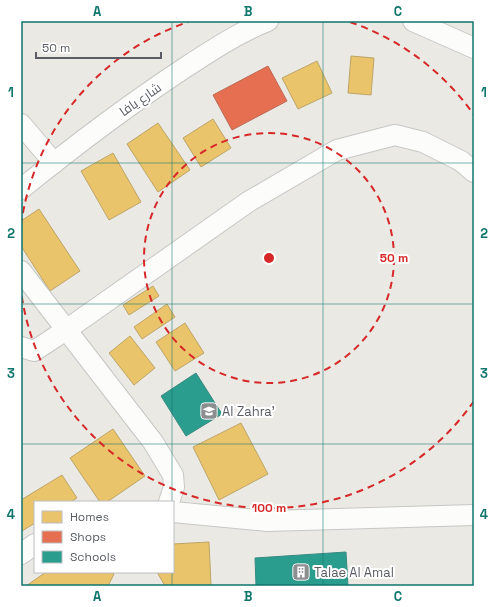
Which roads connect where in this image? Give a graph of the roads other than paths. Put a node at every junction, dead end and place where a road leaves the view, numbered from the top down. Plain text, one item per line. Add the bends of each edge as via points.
1 (268, 21) edge
2 (413, 21) edge
3 (474, 48) edge
4 (21, 124) edge
5 (54, 163) junction
6 (474, 172) edge
7 (21, 189) edge
8 (21, 271) edge
9 (66, 330) junction
10 (21, 347) edge
11 (169, 501) edge
12 (174, 512) edge
13 (474, 515) edge
14 (34, 545) edge
15 (21, 554) edge

1 - 5 street, شارع يافا via 208,53 138,98
2 - 3 street
4 - 5 street
5 - 7 street, شارع يافا
6 - 9 street via 461,161 423,142 395,135 337,150 248,202
8 - 9 street
9 - 10 street via 34,351
9 - 11 street via 153,442 173,475 174,487
12 - 13 street via 268,521
14 - 15 street

